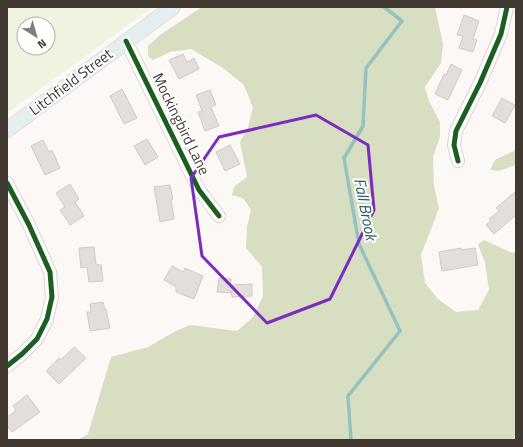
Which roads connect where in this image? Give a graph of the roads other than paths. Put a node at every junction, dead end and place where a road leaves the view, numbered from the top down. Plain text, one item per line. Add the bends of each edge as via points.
1 (173, 7) edge
2 (507, 7) edge
3 (126, 41) junction
4 (7, 130) edge
5 (458, 161) dead end
6 (7, 183) edge
7 (219, 216) dead end
8 (7, 366) edge

1 - 3 main road, Litchfield Street
2 - 5 street via 501,34 456,131 454,145
3 - 4 main road, Litchfield Street
3 - 7 street, Mockingbird Lane via 199,190
6 - 8 street via 50,272 52,297 47,319 37,338

